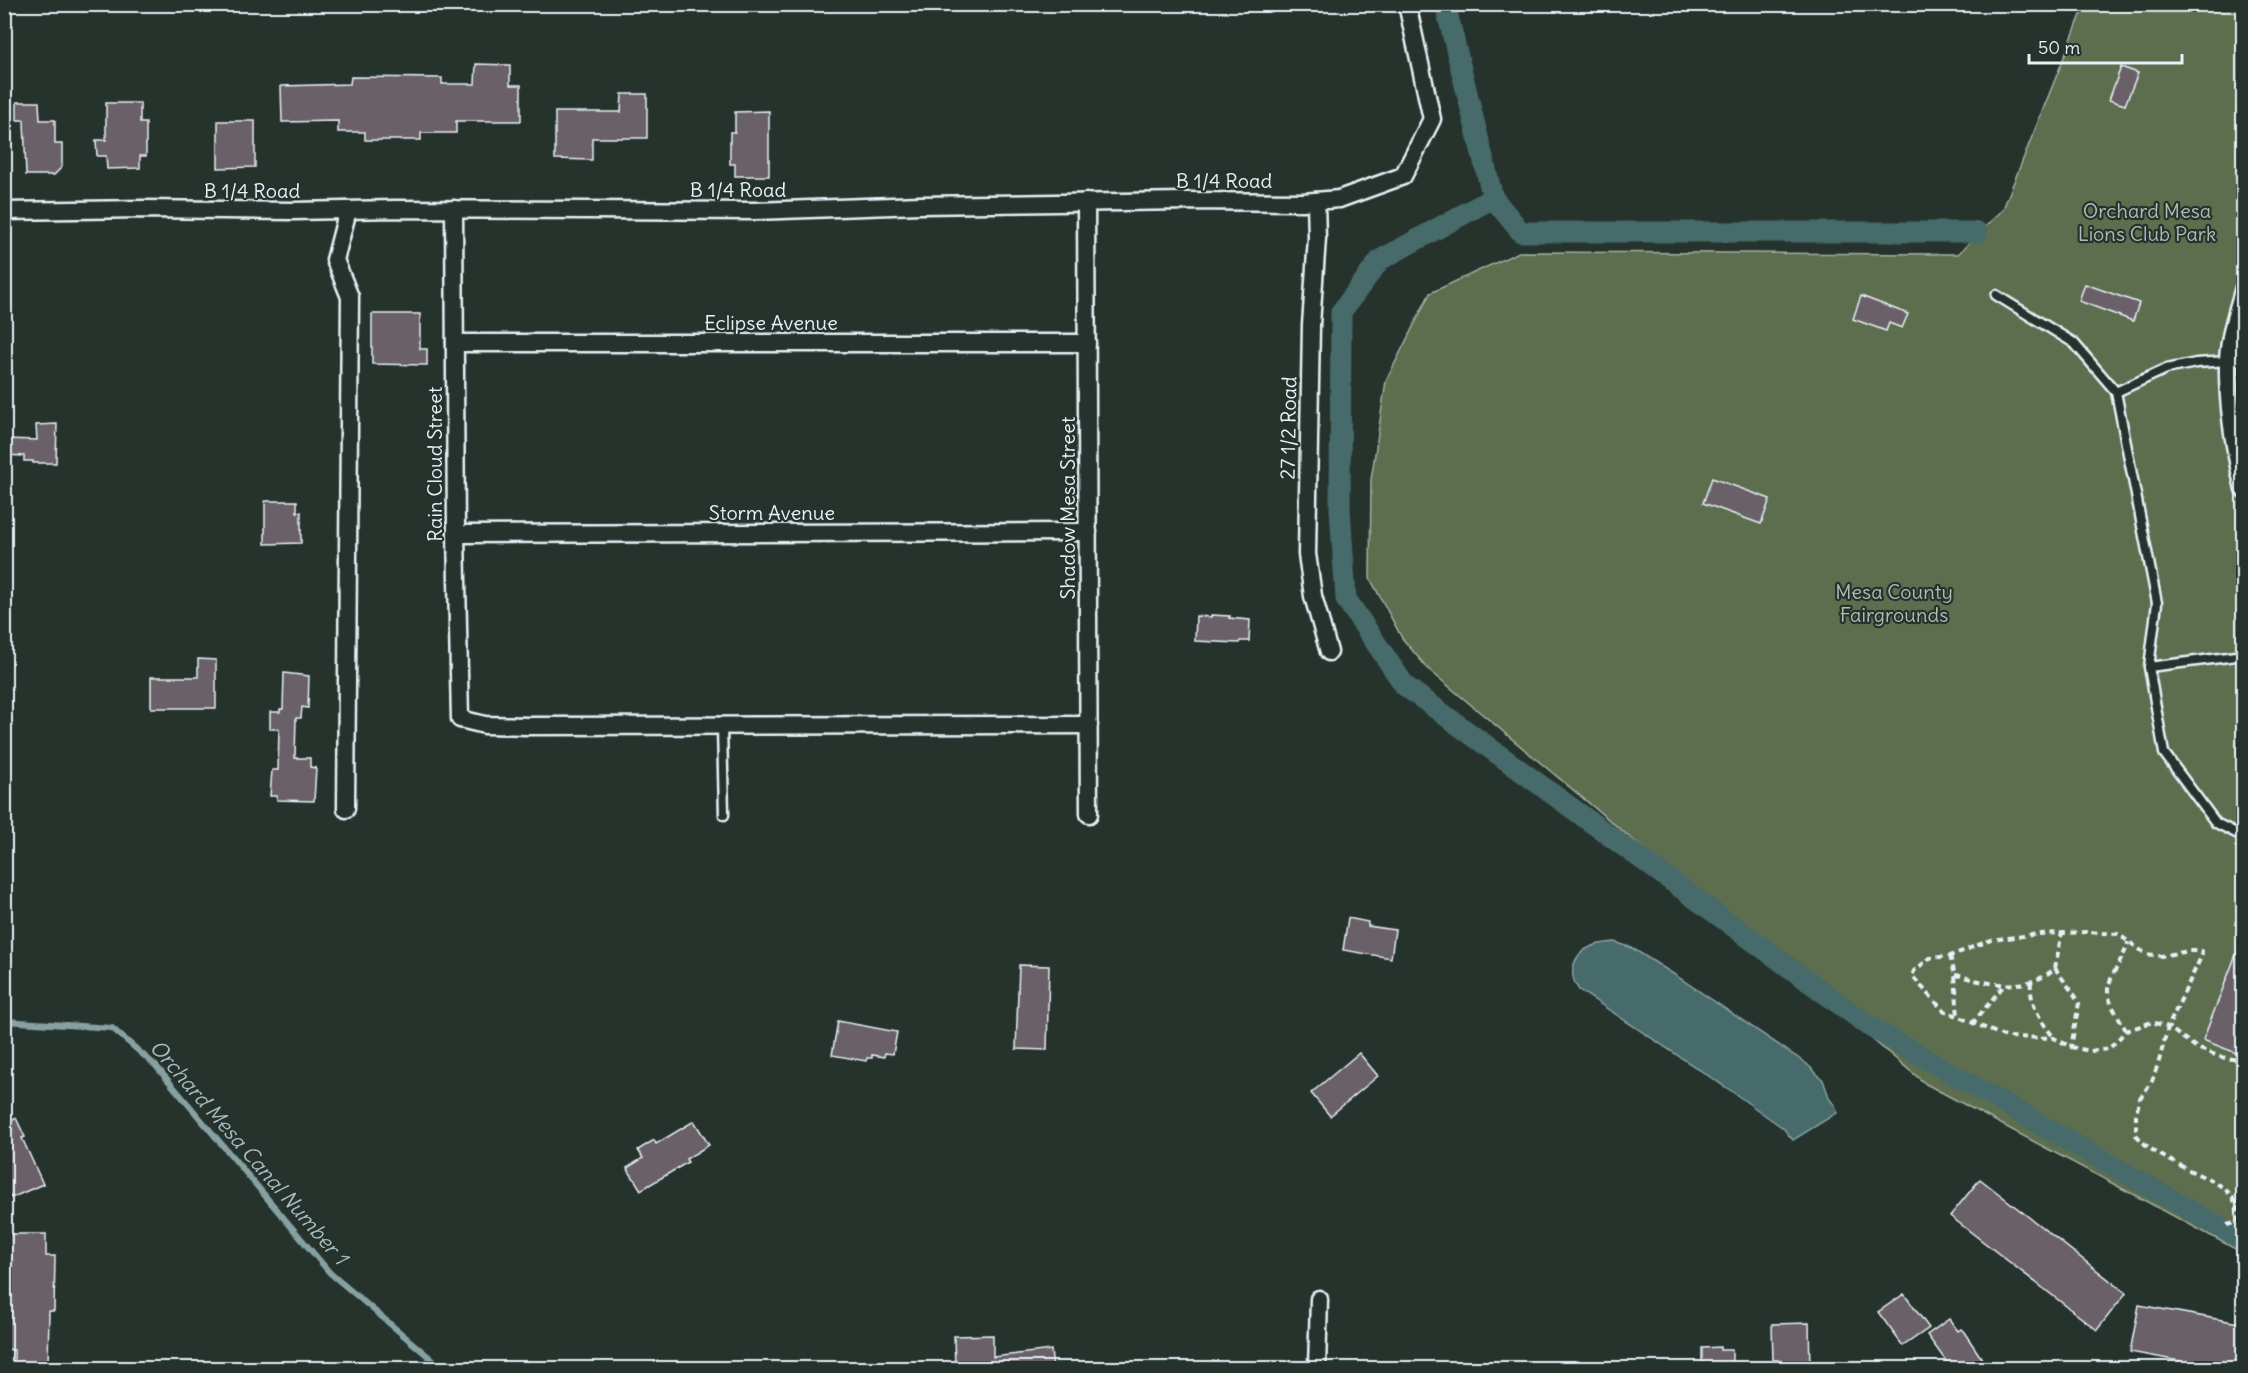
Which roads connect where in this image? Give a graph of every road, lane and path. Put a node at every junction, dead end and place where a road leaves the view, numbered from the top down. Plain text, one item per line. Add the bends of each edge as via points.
1 (1407, 4) edge
2 (1316, 201) junction
3 (1086, 202) junction
4 (454, 209) junction
5 (348, 210) junction
6 (4, 211) edge
7 (2244, 288) edge
8 (1996, 295) dead end
9 (455, 343) junction
10 (1087, 343) junction
11 (2236, 360) edge
12 (2116, 392) junction
13 (2244, 489) edge
14 (1088, 532) junction
15 (456, 534) junction
16 (1329, 652) dead end
17 (2244, 655) edge
18 (2149, 667) junction
19 (1089, 725) junction
20 (722, 726) junction
21 (346, 809) dead end
22 (1089, 814) dead end
23 (724, 815) dead end
24 (2244, 837) edge
25 (2062, 932) junction
26 (2128, 942) junction
27 (1950, 956) junction
28 (2055, 968) junction
29 (1955, 975) junction
30 (2031, 982) junction
31 (2005, 984) junction
32 (1958, 1018) junction
33 (1972, 1024) junction
34 (2168, 1027) junction
35 (2126, 1030) junction
36 (2054, 1038) junction
37 (2071, 1047) junction
38 (2244, 1061) edge
39 (2235, 1202) junction
40 (2244, 1203) edge
41 (2238, 1222) junction
42 (2227, 1225) dead end
43 (2244, 1226) edge
44 (1319, 1299) dead end
45 (1317, 1368) edge

1 - 2 street, B 1/4 Road via 1432,119 1403,176 1339,199
2 - 3 street, B 1/4 Road
2 - 16 street, 27 1/2 Road via 1307,554 1313,596
3 - 4 street, B 1/4 Road via 754,212
3 - 10 street, Shadow Mesa Street
4 - 5 street, B 1/4 Road
4 - 9 street, Rain Cloud Street
5 - 6 street, B 1/4 Road
5 - 21 street via 335,260 350,297
7 - 11 street via 2234,322
8 - 12 lane via 2074,343
9 - 10 street, Eclipse Avenue
9 - 15 street, Rain Cloud Street
10 - 14 street, Shadow Mesa Street
11 - 12 lane via 2166,369
11 - 13 street via 2232,434
12 - 18 lane via 2157,603
14 - 15 street, Storm Avenue
14 - 19 street, Shadow Mesa Street
15 - 20 street, Rain Cloud Street via 460,719 485,725
17 - 18 lane
18 - 24 lane via 2164,753 2216,823
19 - 20 street
19 - 22 street, Shadow Mesa Street
20 - 23 lane
25 - 26 path via 2118,934
25 - 27 path via 1991,940
25 - 28 path
26 - 34 path via 2146,954 2161,956 2201,951
26 - 35 path via 2109,981 2108,992
27 - 29 path
27 - 32 path via 1930,958 1912,976 1934,1003
28 - 30 path
28 - 37 path via 2079,1003
29 - 31 path
29 - 32 path
30 - 31 path
30 - 36 path via 2032,1004
31 - 33 path
32 - 33 path
33 - 36 path via 2006,1037
34 - 35 path via 2152,1022
34 - 38 path via 2197,1048
34 - 39 path via 2152,1081 2140,1098 2136,1136 2152,1150 2219,1182
35 - 37 path via 2109,1049
36 - 37 path
39 - 40 path
39 - 41 path
41 - 42 path
41 - 43 path
44 - 45 street

